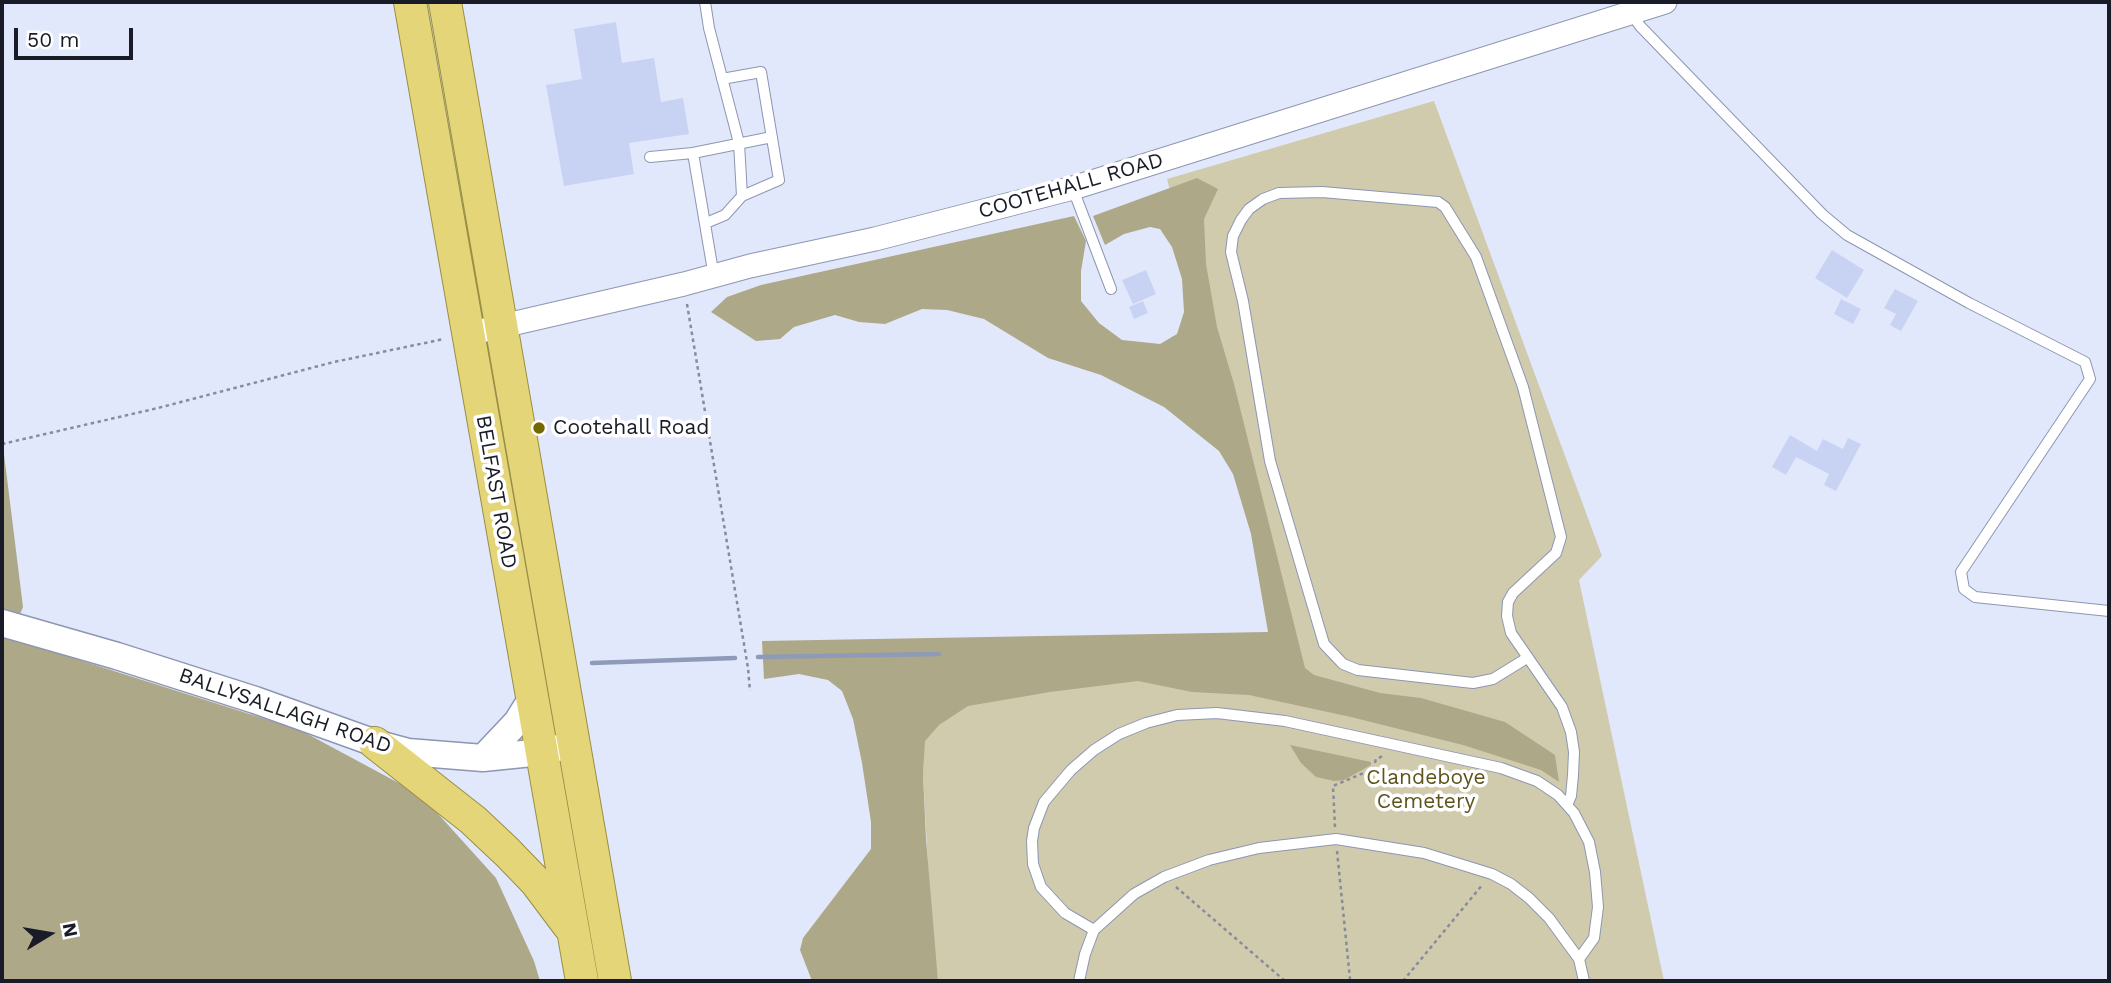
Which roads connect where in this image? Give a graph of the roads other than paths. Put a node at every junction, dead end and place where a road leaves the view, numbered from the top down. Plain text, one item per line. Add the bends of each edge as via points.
1 (410, 2) edge
2 (445, 2) edge
3 (705, 2) edge
4 (1665, 2) edge
5 (1631, 13) junction
6 (722, 79) junction
7 (772, 137) junction
8 (740, 143) junction
9 (693, 153) junction
10 (650, 157) dead end
11 (1073, 188) junction
12 (742, 196) junction
13 (706, 223) junction
14 (714, 277) junction
15 (1111, 289) dead end
16 (500, 326) junction
17 (468, 334) junction
18 (2109, 611) edge
19 (2, 623) edge
20 (1527, 658) junction
21 (532, 698) junction
22 (375, 743) junction
23 (574, 744) junction
24 (542, 752) junction
25 (484, 758) junction
26 (1567, 805) junction
27 (1094, 929) junction
28 (573, 933) junction
29 (1579, 959) junction
30 (582, 981) edge
31 (615, 981) edge
32 (1079, 981) edge
33 (1584, 981) edge

1 - 17 highway, BELFAST ROAD
2 - 16 highway, BELFAST ROAD
3 - 6 lane
4 - 5 street, COOTEHALL ROAD
5 - 11 street, COOTEHALL ROAD
5 - 18 lane via 1847,235 2085,362 2090,379 1961,572 1964,589 1975,597
6 - 7 lane via 761,72
6 - 8 lane
7 - 8 lane
7 - 12 lane via 779,180
8 - 9 lane
8 - 12 lane
9 - 10 lane
9 - 13 lane
11 - 14 street, COOTEHALL ROAD
11 - 15 lane
12 - 13 lane via 725,215
13 - 14 lane
14 - 16 street, COOTEHALL ROAD
16 - 17 street, COOTEHALL ROAD
16 - 23 highway, BELFAST ROAD
17 - 21 highway, BELFAST ROAD
19 - 22 main road, BALLYSALLAGH ROAD via 255,700
20 - 20 lane via 1493,679 1473,683 1358,670 1343,664 1324,644 1270,461 1231,252 1241,220 1263,199 1279,193 1322,192 1438,202 1476,257 1519,374 1561,537 1556,552 1508,602 1511,633
20 - 26 lane via 1562,707 1571,732 1573,775
21 - 24 highway, BELFAST ROAD
21 - 25 main road
22 - 25 main road, BALLYSALLAGH ROAD via 408,752
22 - 28 highway via 507,852 536,882
23 - 24 main road, BALLYSALLAGH ROAD
23 - 31 highway, BELFAST ROAD
24 - 25 main road, BALLYSALLAGH ROAD
24 - 28 highway, BELFAST ROAD
26 - 27 lane via 1537,781 1502,768 1285,721 1217,713 1177,715 1146,723 1119,734 1071,770 1044,802 1034,828 1033,864 1041,887 1065,913
26 - 29 lane via 1589,842 1598,907 1594,938
27 - 29 lane via 1134,894 1209,860 1259,848 1336,839 1424,853 1492,874 1529,898
27 - 32 lane
28 - 30 highway, BELFAST ROAD
29 - 33 lane

